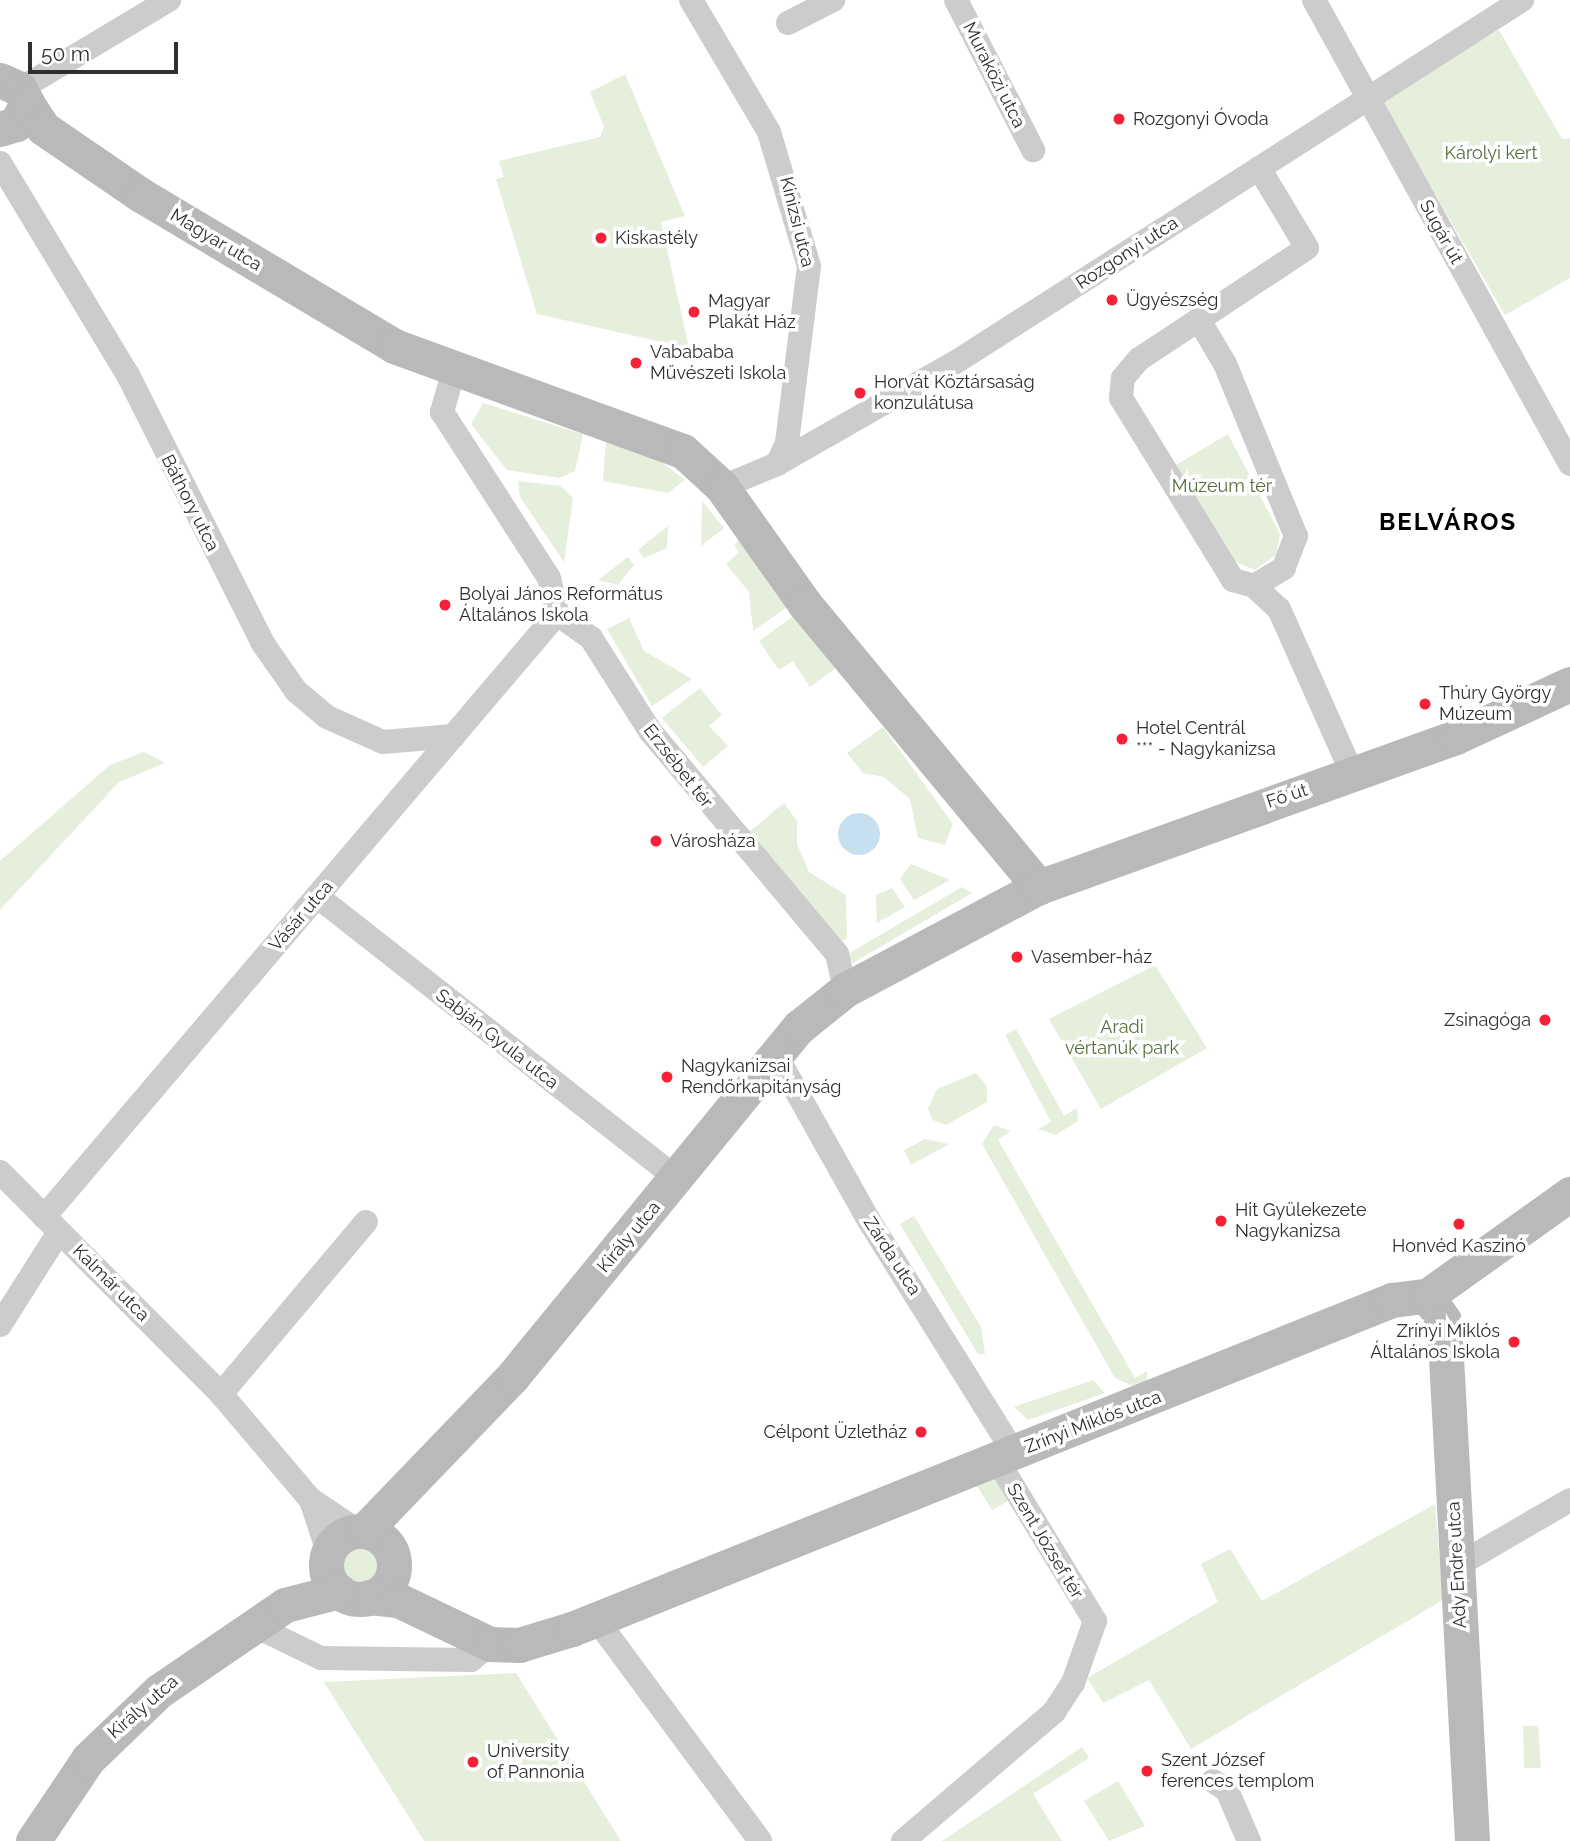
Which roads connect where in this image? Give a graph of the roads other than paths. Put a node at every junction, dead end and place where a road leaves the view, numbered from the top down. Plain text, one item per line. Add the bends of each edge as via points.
1 (169, 0) edge
2 (691, 0) edge
3 (833, 0) edge
4 (956, 0) edge
5 (1314, 0) edge
6 (1522, 0) edge
7 (788, 23) dead end
8 (1366, 100) junction
9 (15, 112) edge
10 (1032, 150) dead end
11 (0, 163) edge
12 (1259, 168) junction
13 (1199, 320) junction
14 (454, 370) junction
15 (777, 464) junction
16 (1570, 464) edge
17 (722, 487) junction
18 (1254, 586) junction
19 (557, 614) junction
20 (1570, 684) edge
21 (454, 736) junction
22 (1353, 775) junction
23 (1008, 851) junction
24 (1116, 855) junction
25 (1039, 887) junction
26 (318, 897) junction
27 (845, 990) junction
28 (776, 1055) junction
29 (0, 1172) edge
30 (678, 1178) junction
31 (1570, 1194) edge
32 (366, 1222) dead end
33 (52, 1225) junction
34 (1427, 1296) junction
35 (0, 1325) edge
36 (221, 1394) junction
37 (1006, 1456) junction
38 (310, 1499) junction
39 (1570, 1500) edge
40 (377, 1546) junction
41 (1458, 1565) junction
42 (341, 1576) junction
43 (596, 1619) junction
44 (439, 1621) junction
45 (263, 1632) junction
46 (490, 1644) junction
47 (1213, 1781) dead end
48 (33, 1841) edge
49 (760, 1841) edge
50 (902, 1841) edge
51 (1249, 1841) edge
52 (1472, 1841) edge

1 - 9 street via 92,51 43,69
2 - 15 street, Kinizsi utca via 769,132 809,266 787,443
3 - 7 street
4 - 10 street, Muraközi utca
5 - 8 street, Sugár út
6 - 8 street, Rozgonyi utca
8 - 12 street, Rozgonyi utca
8 - 16 street, Sugár út
9 - 14 street, Magyar utca via 141,195 394,346
11 - 21 street, Báthory utca via 128,375 262,642 296,691 327,717 383,742
12 - 13 street via 1307,248
12 - 15 street, Rozgonyi utca via 956,362
13 - 18 street via 1224,364 1296,536 1284,568
13 - 18 street via 1129,368 1121,398 1233,580
14 - 17 street via 664,442
14 - 19 street via 442,403 446,422 549,578
15 - 17 street, Rozgonyi utca
17 - 23 street via 804,603
18 - 22 street via 1279,610
19 - 21 street, Vásár utca
19 - 27 street, Erzsébet tér via 592,638 665,751 837,954
20 - 22 street, Fő út via 1479,728
21 - 26 street, Vásár utca
22 - 24 street, Fő út
23 - 24 street
23 - 25 street
24 - 25 street, Fő út
25 - 27 street, Fő út
26 - 30 street, Sabján Gyula utca
26 - 33 street, Vásár utca
27 - 28 street, Király utca via 812,1014
28 - 30 street, Király utca
28 - 37 street, Zárda utca
29 - 33 street, Kalmár utca
30 - 40 street, Király utca via 513,1376 412,1484
31 - 34 street, Zrínyi Miklós utca
32 - 36 street
33 - 35 street, Vásár utca
33 - 36 street, Kalmár utca
34 - 37 street, Zrínyi Miklós utca via 1392,1300
34 - 41 street, Ady Endre utca via 1444,1320
36 - 38 street, Kalmár utca
37 - 43 street, Zrínyi Miklós utca
37 - 50 street, Szent József tér via 1095,1621 1073,1683 1054,1712
38 - 40 street, Kalmár utca
38 - 42 street, Kalmár utca
39 - 41 street
40 - 42 street
40 - 42 street via 338,1539
40 - 44 street, Zrínyi Miklós utca
41 - 52 street, Ady Endre utca
42 - 44 street, Zrínyi Miklós utca
42 - 45 street, Király utca via 285,1605
43 - 46 street, Zrínyi Miklós utca via 534,1642
43 - 49 street
44 - 46 street, Zrínyi Miklós utca
45 - 46 street via 307,1655 361,1661 471,1660
45 - 48 street, Király utca via 119,1726 75,1776
47 - 51 street via 1227,1790

